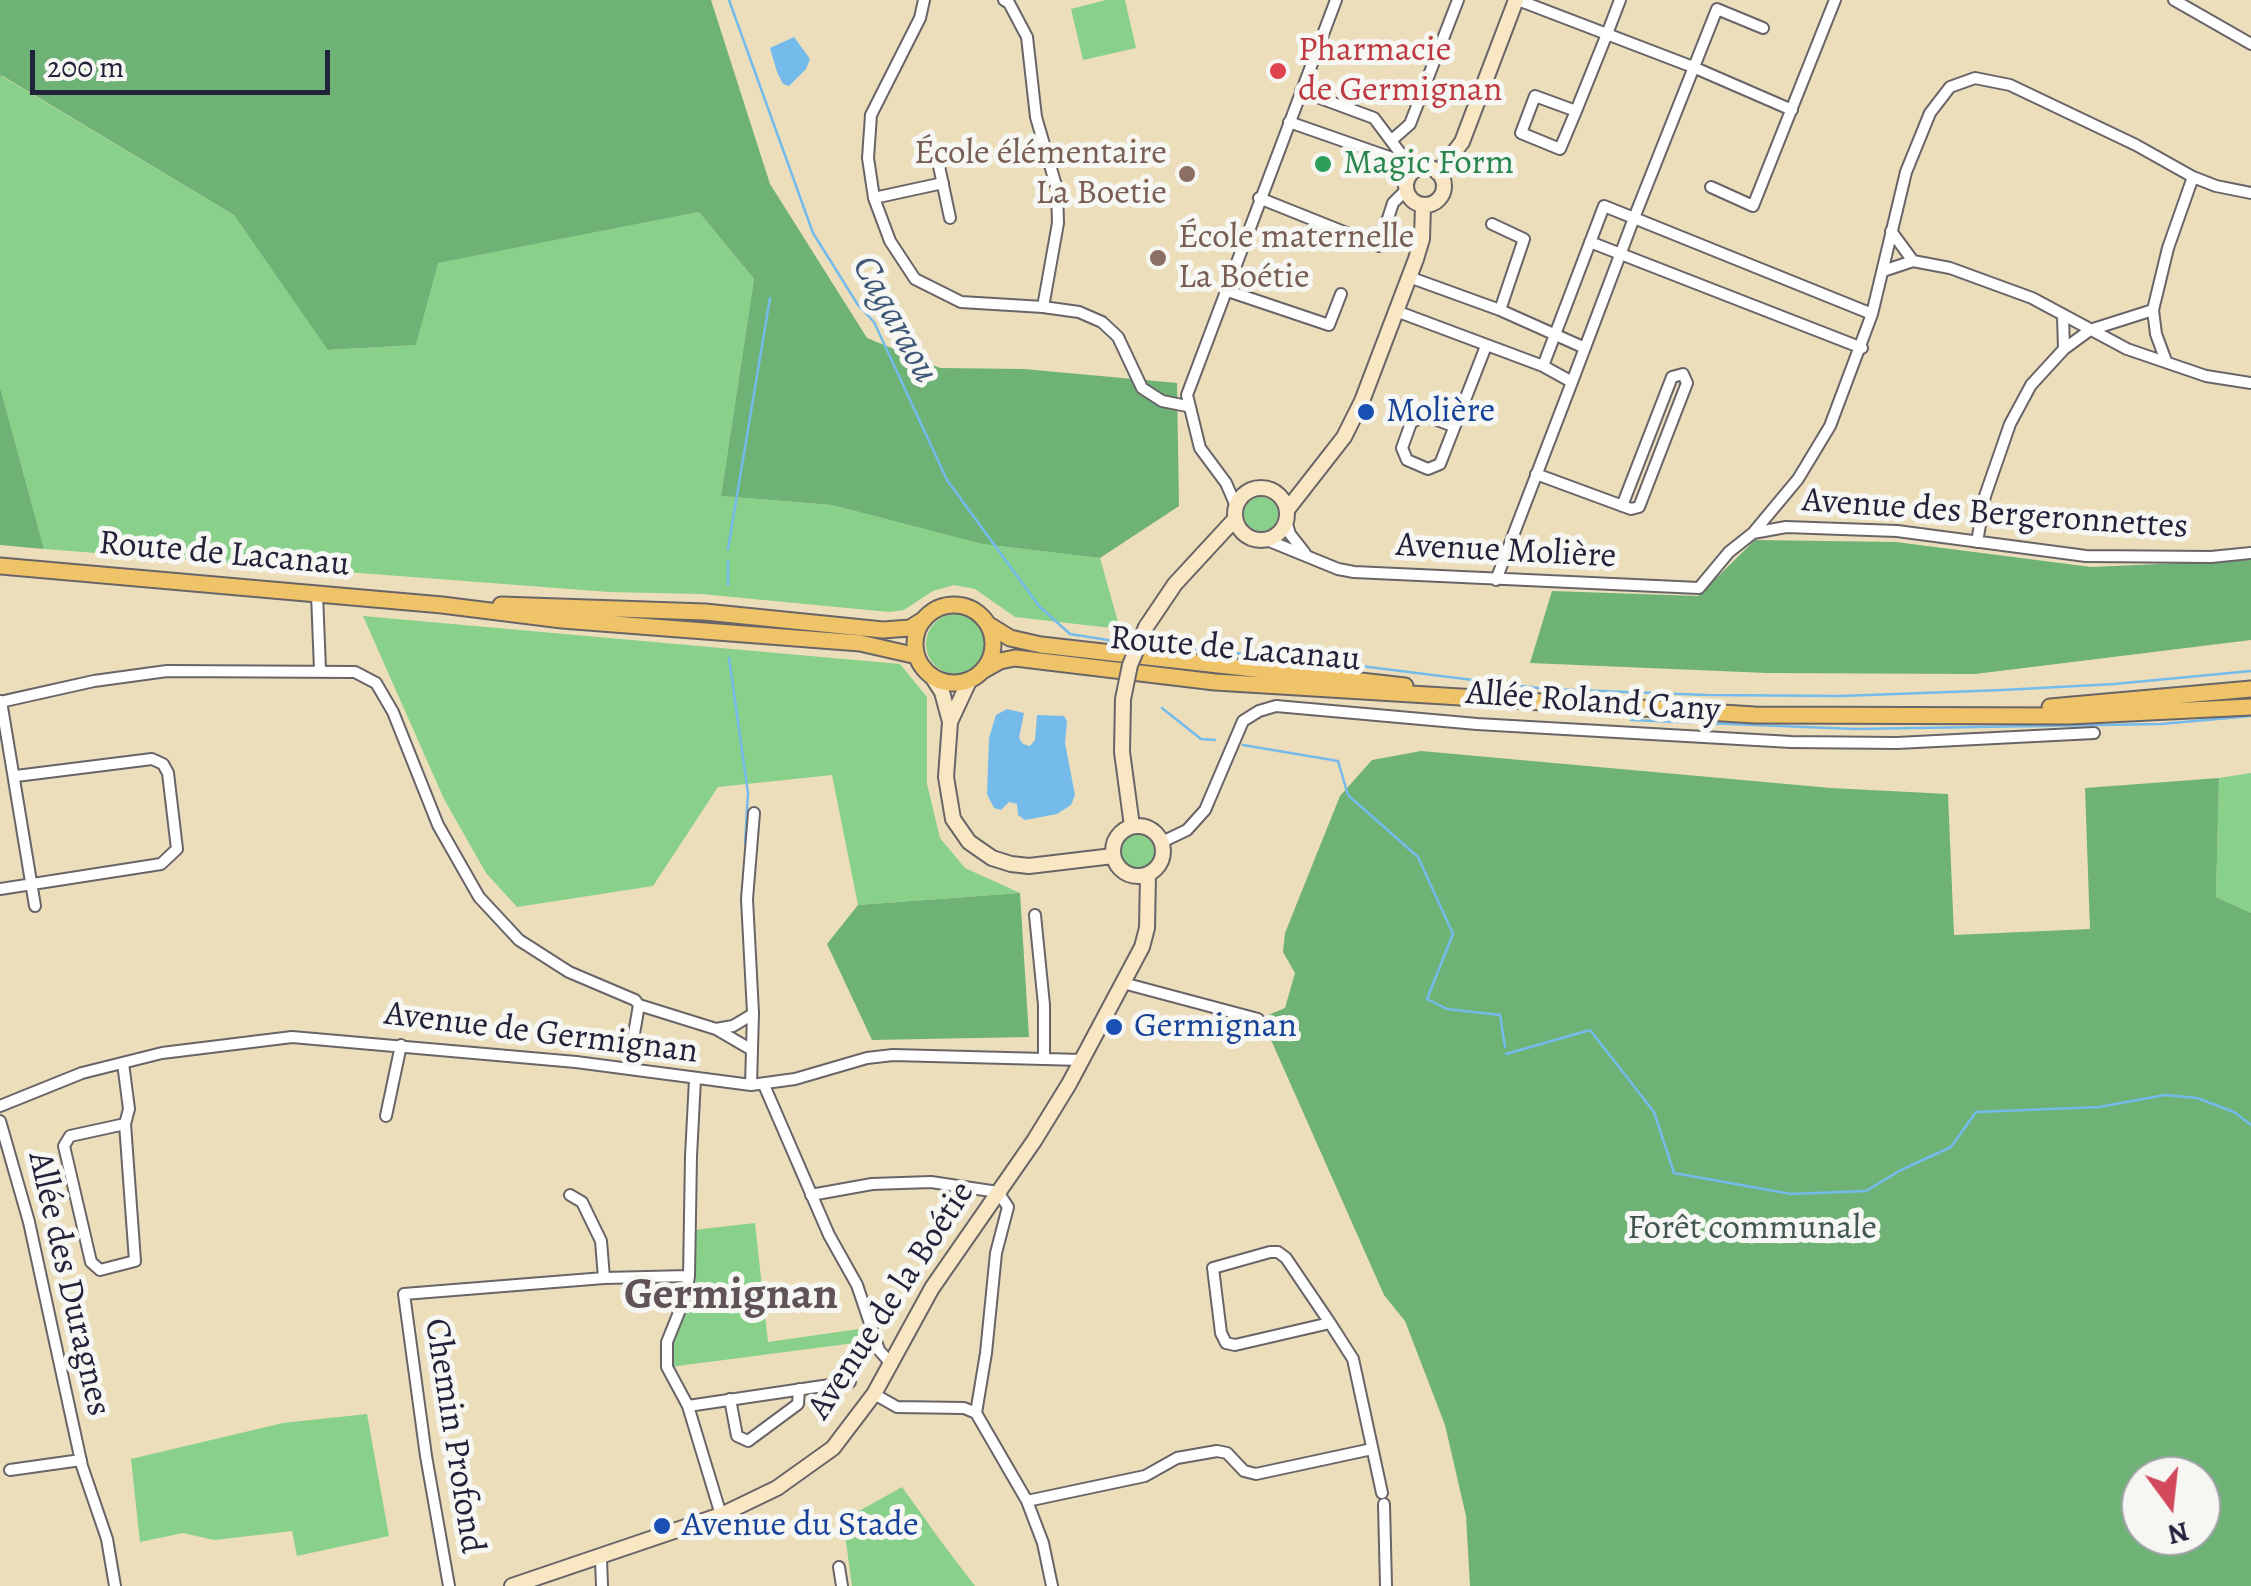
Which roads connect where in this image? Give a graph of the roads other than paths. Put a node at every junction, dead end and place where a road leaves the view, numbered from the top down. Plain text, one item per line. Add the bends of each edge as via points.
1 (924, 0) edge
2 (1004, 0) edge
3 (1458, 0) edge
4 (1517, 0) edge
5 (1620, 0) edge
6 (1835, 0) edge
7 (2174, 0) edge
8 (1334, 1) edge
9 (1763, 28) dead end
10 (1607, 34) junction
11 (2251, 44) edge
12 (1693, 67) junction
13 (1302, 91) junction
14 (1792, 110) junction
15 (1576, 111) junction
16 (1289, 122) junction
17 (1393, 139) junction
18 (936, 152) dead end
19 (1415, 171) junction
20 (1438, 173) junction
21 (2193, 177) junction
22 (943, 184) junction
23 (1710, 187) dead end
24 (1406, 190) junction
25 (2251, 192) edge
26 (874, 198) junction
27 (1259, 198) junction
28 (1423, 205) junction
29 (950, 218) dead end
30 (1634, 218) junction
31 (1492, 224) dead end
32 (1892, 231) junction
33 (1590, 242) junction
34 (1621, 254) junction
35 (1913, 261) junction
36 (1882, 271) junction
37 (1409, 277) junction
38 (1226, 290) junction
39 (1341, 294) dead end
40 (1044, 307) junction
41 (1500, 310) junction
42 (2153, 310) junction
43 (1396, 311) junction
44 (1872, 314) junction
45 (2063, 316) junction
46 (2090, 330) junction
47 (1554, 333) junction
48 (1486, 346) junction
49 (1586, 348) junction
50 (1862, 348) junction
51 (2064, 348) junction
52 (2166, 361) junction
53 (1543, 366) junction
54 (1572, 382) junction
55 (2251, 383) edge
56 (1187, 406) junction
57 (1453, 426) junction
58 (1318, 469) junction
59 (1536, 474) junction
60 (1271, 490) junction
61 (1622, 506) junction
62 (1236, 512) junction
63 (1286, 516) junction
64 (1753, 533) junction
65 (1249, 538) junction
66 (1267, 540) junction
67 (1977, 542) junction
68 (1207, 553) junction
69 (2251, 553) edge
70 (1314, 560) junction
71 (0, 566) edge
72 (1496, 580) junction
73 (1699, 588) joint
74 (317, 594) junction
75 (442, 605) junction
76 (923, 620) junction
77 (989, 625) junction
78 (916, 656) junction
79 (320, 670) junction
80 (977, 675) junction
81 (931, 676) junction
82 (2251, 689) edge
83 (1483, 698) junction
84 (0, 701) edge
85 (2251, 707) edge
86 (1966, 716) junction
87 (950, 722) junction
88 (2094, 733) dead end
89 (16, 776) junction
90 (754, 814) dead end
91 (1132, 826) junction
92 (1162, 842) junction
93 (1113, 856) junction
94 (1148, 874) junction
95 (31, 882) junction
96 (0, 889) edge
97 (35, 906) dead end
98 (1035, 915) dead end
99 (1123, 983) junction
100 (639, 1005) junction
101 (753, 1014) junction
102 (1258, 1019) dead end
103 (716, 1030) junction
104 (400, 1045) junction
105 (752, 1050) junction
106 (1044, 1059) junction
107 (1082, 1060) junction
108 (123, 1063) junction
109 (628, 1068) junction
110 (696, 1079) junction
111 (751, 1085) junction
112 (764, 1085) junction
113 (0, 1106) edge
114 (386, 1116) dead end
115 (0, 1121) edge
116 (125, 1124) junction
117 (998, 1192) junction
118 (570, 1195) dead end
119 (810, 1195) junction
120 (690, 1276) junction
121 (604, 1278) junction
122 (1330, 1323) junction
123 (892, 1365) junction
124 (850, 1382) dead end
125 (799, 1390) junction
126 (874, 1394) junction
127 (730, 1400) junction
128 (688, 1406) junction
129 (976, 1413) junction
130 (1372, 1449) junction
131 (81, 1460) junction
132 (10, 1470) dead end
133 (1028, 1501) junction
134 (721, 1516) junction
135 (600, 1559) junction
136 (839, 1567) dead end
137 (115, 1586) edge
138 (449, 1586) edge
139 (512, 1586) edge
140 (602, 1586) edge
141 (842, 1586) edge
142 (1052, 1586) edge
143 (1386, 1586) edge

1 - 26 street via 871,115
2 - 40 street via 1027,37 1036,117 1057,190
3 - 17 street via 1410,124
4 - 10 street
4 - 20 main road via 1462,142
5 - 10 street
6 - 14 street
7 - 11 street
8 - 13 street
9 - 12 street via 1716,8
10 - 12 street
10 - 15 street
12 - 14 street
12 - 30 street
13 - 16 street
13 - 17 street via 1374,118
14 - 23 street via 1752,206
15 - 15 street via 1536,96 1521,132 1560,149
16 - 19 street
16 - 27 street
17 - 19 street
18 - 22 street
19 - 20 main road
19 - 24 main road
20 - 28 main road via 1443,191
21 - 25 street
21 - 32 street via 2010,86 1975,78 1950,87 1930,113
21 - 42 street
22 - 26 street
22 - 29 street
24 - 27 street via 1393,203 1380,246
24 - 28 main road
26 - 40 street via 890,241 915,279 962,302
27 - 38 street
28 - 37 main road via 1422,239
30 - 33 street via 1604,206
30 - 34 street
30 - 44 street
31 - 41 street via 1524,239
32 - 35 street
32 - 36 street
33 - 34 street
33 - 47 street
34 - 49 street
34 - 50 street
35 - 36 street
35 - 45 street via 1998,284
36 - 44 street
37 - 41 street
37 - 43 main road
38 - 39 street via 1329,325
38 - 56 street
40 - 56 street via 1102,322 1118,337 1142,388 1162,402
41 - 47 street
42 - 46 street
42 - 52 street
43 - 48 street
43 - 58 main road via 1362,402
44 - 50 street
45 - 46 street
45 - 51 street
46 - 51 street
46 - 52 street
47 - 49 street
47 - 53 street
48 - 53 street
48 - 57 street
49 - 54 street
50 - 64 street via 1830,426
51 - 67 street via 2031,385 2010,424
52 - 55 street
53 - 54 street
54 - 59 street
56 - 62 street via 1200,448 1226,483
57 - 57 street via 1440,464 1428,468 1407,460 1402,448 1411,423 1424,415
58 - 60 main road
58 - 63 main road
59 - 61 street
59 - 72 street
60 - 62 main road via 1251,490
60 - 63 main road
61 - 61 street via 1639,507 1687,383 1683,374 1672,378
62 - 65 main road
62 - 68 main road
63 - 66 main road via 1279,533
63 - 70 street via 1294,539
64 - 67 street, Avenue des Bergeronnettes via 1786,527 1897,531
64 - 73 street, Avenue des Bergeronnettes
65 - 66 main road
65 - 68 main road
66 - 70 street, Avenue Molière
67 - 69 street, Avenue des Bergeronnettes via 2086,556
68 - 91 main road, bridge via 1175,584 1130,665 1122,752
70 - 72 street, Avenue Molière via 1354,572
71 - 74 main road, Route de Lacanau
72 - 73 street, Avenue Molière
74 - 75 main road, Route de Lacanau
74 - 79 street
75 - 76 main road, Route de Lacanau via 705,612 882,630
75 - 78 main road, Route de Lacanau via 860,643
76 - 77 main road via 957,605
76 - 78 main road
77 - 80 main road via 993,650
77 - 83 main road, Route de Lacanau via 1041,645
78 - 81 main road
79 - 84 street via 167,671
79 - 100 street via 354,672 376,683 438,825 479,896 518,940
80 - 81 main road via 954,683
80 - 83 main road, Route de Lacanau via 1016,658 1214,682
80 - 87 main road
81 - 87 main road
82 - 86 main road, Route de Lacanau
83 - 86 main road, Route de Lacanau via 1688,712
84 - 89 street
85 - 86 main road, Route de Lacanau
87 - 93 main road via 947,798 969,842 992,858 1029,866
88 - 92 street, Allée Roland Cany via 1791,742 1276,706 1244,721 1204,810 1187,830
89 - 95 street
89 - 95 street via 152,758 168,773 177,849 161,864
90 - 101 street via 747,899
91 - 92 main road via 1153,830
91 - 93 main road via 1115,841
92 - 94 main road via 1160,864
93 - 94 main road via 1126,873
94 - 99 main road, Avenue de la Boétie via 1147,928
95 - 96 street
95 - 97 street
98 - 106 street
99 - 102 street
99 - 107 main road, Avenue de la Boétie
100 - 103 street
100 - 109 street
101 - 103 street
101 - 105 street
103 - 105 street
104 - 108 street, Avenue de Germignan via 292,1037
104 - 109 street, Avenue de Germignan
104 - 114 street
105 - 111 street
106 - 107 street, Avenue de Germignan
106 - 112 street, Avenue de Germignan via 893,1055
107 - 117 main road, Avenue de la Boétie
108 - 113 street, Avenue de Germignan
108 - 116 street via 130,1109
109 - 110 street, Avenue de Germignan
110 - 111 street, Avenue de Germignan
110 - 120 street
111 - 112 street, Avenue de Germignan
112 - 119 street
115 - 131 street, Allée des Duragnes
116 - 116 street via 70,1136 64,1146 91,1262 100,1270 135,1261
117 - 119 street via 911,1183
117 - 123 main road, Avenue de la Boétie via 932,1288
117 - 129 street via 1008,1207
118 - 121 street via 582,1202 601,1241
119 - 123 street via 857,1285 879,1350
120 - 121 street
120 - 128 street via 666,1342 667,1367
121 - 138 street, Chemin Profond via 404,1294
122 - 122 street via 1278,1252 1213,1268 1226,1343
122 - 130 street via 1353,1359
123 - 126 main road, Avenue de la Boétie
124 - 125 street
125 - 127 street
125 - 127 street via 798,1404 748,1441 738,1436
126 - 129 street via 897,1407
126 - 134 main road, Avenue de la Boétie via 824,1456
127 - 128 street
128 - 134 street
129 - 133 street
130 - 133 street via 1256,1474 1226,1454 1190,1456 1146,1476
130 - 143 street via 1383,1499
131 - 132 street, Allée des Duragnes
131 - 137 street, Allée des Duragnes
133 - 142 street
134 - 135 main road, Avenue de la Boétie
135 - 139 main road, Avenue de la Boétie
135 - 140 street
136 - 141 street

